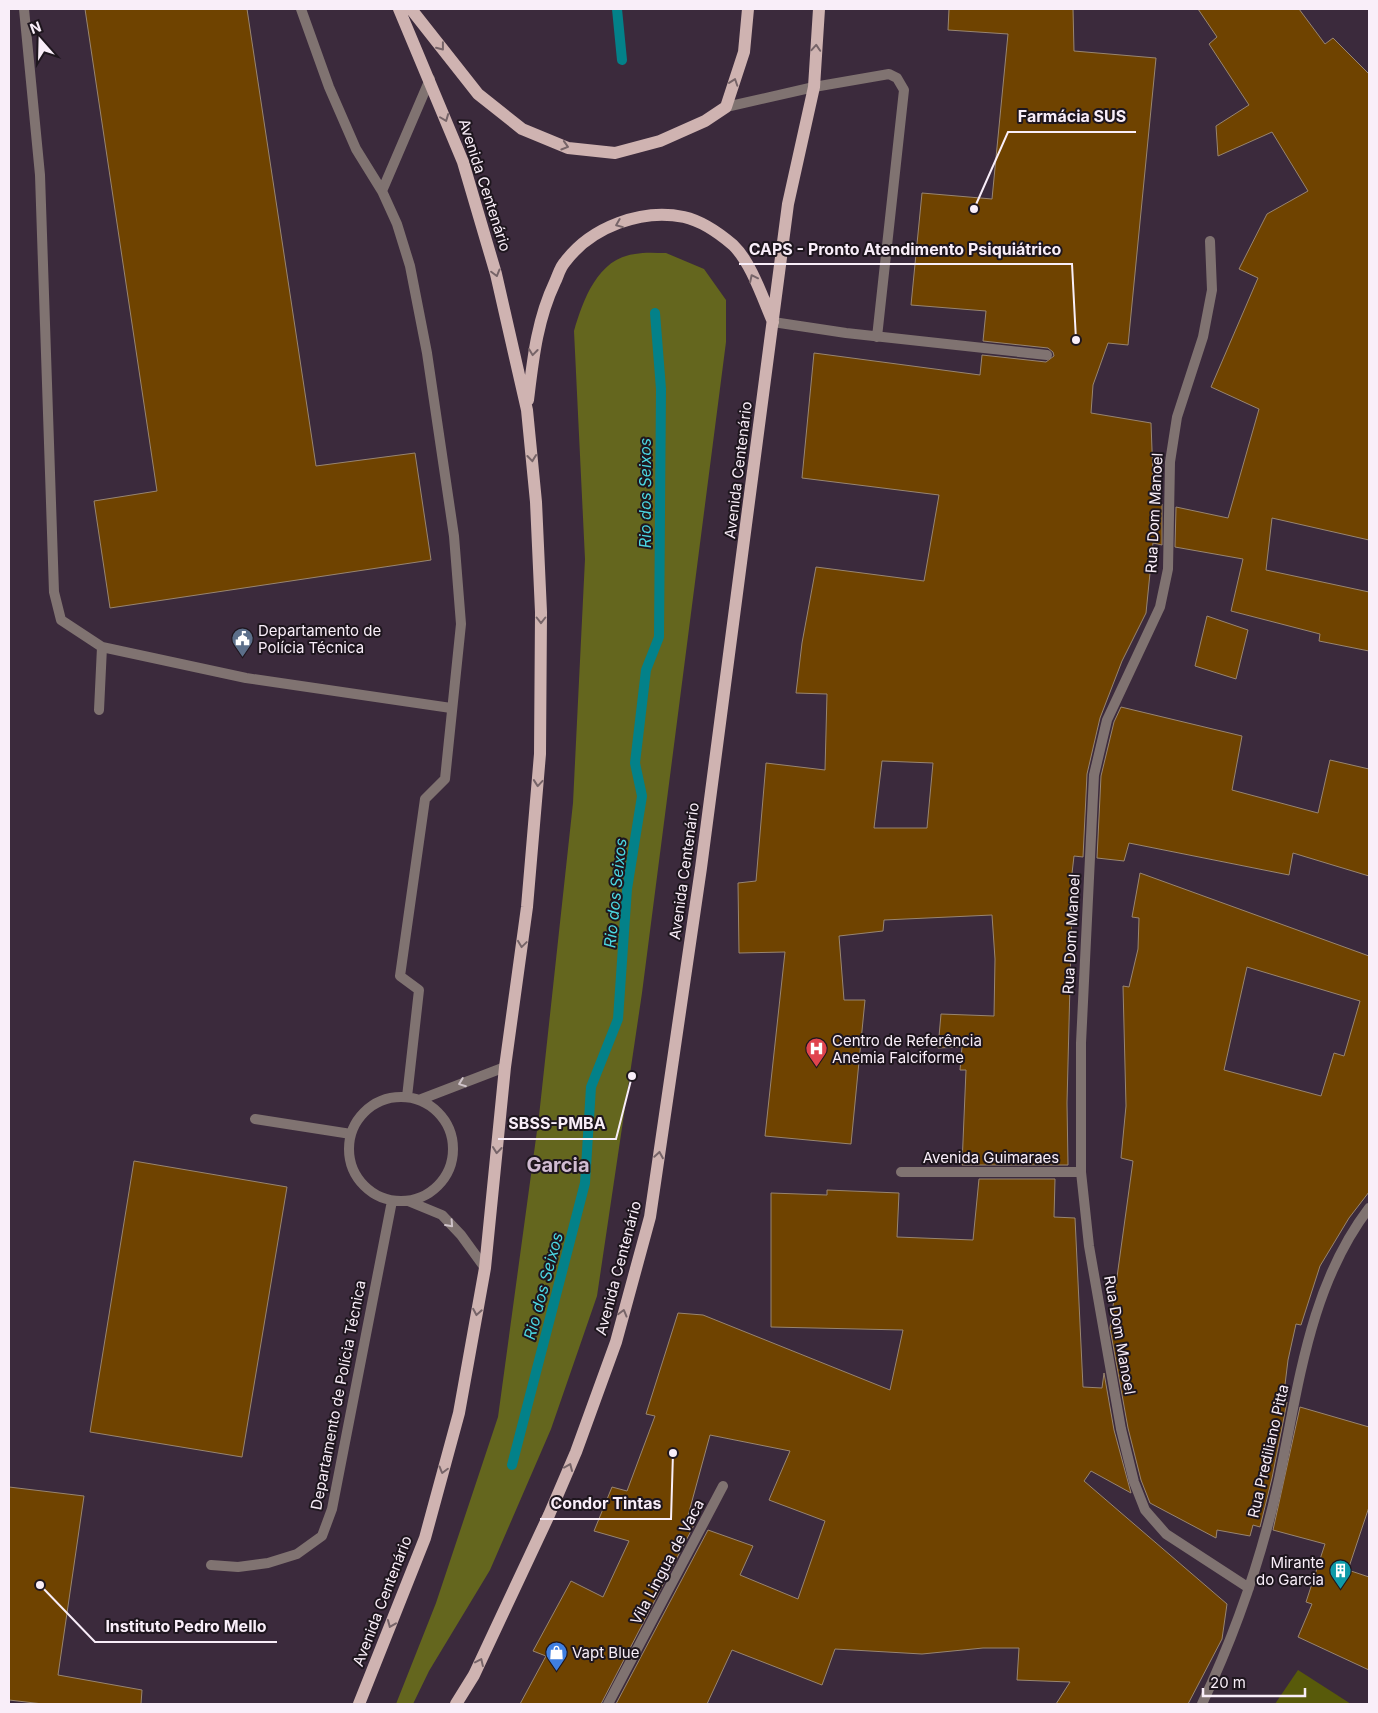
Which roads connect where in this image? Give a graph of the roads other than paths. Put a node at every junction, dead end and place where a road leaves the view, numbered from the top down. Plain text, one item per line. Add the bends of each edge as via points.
1 (24, 9) edge
2 (301, 9) edge
3 (399, 9) edge
4 (411, 9) edge
5 (748, 9) edge
6 (819, 9) edge
7 (430, 79) junction
8 (814, 87) junction
9 (726, 107) junction
10 (382, 190) junction
11 (1210, 242) dead end
12 (773, 322) junction
13 (877, 337) junction
14 (1048, 355) dead end
15 (527, 410) junction
16 (102, 647) junction
17 (451, 708) junction
18 (99, 710) dead end
19 (505, 1067) junction
20 (407, 1097) junction
21 (419, 1100) junction
22 (254, 1119) dead end
23 (351, 1134) junction
24 (902, 1172) dead end
25 (1081, 1172) junction
26 (392, 1201) junction
27 (408, 1201) junction
28 (1369, 1208) edge
29 (484, 1268) junction
30 (724, 1486) dead end
31 (211, 1565) dead end
32 (1249, 1588) junction
33 (359, 1704) edge
34 (456, 1704) edge
35 (608, 1704) edge
36 (1202, 1704) edge

1 - 16 street via 40,174 54,592 61,620
2 - 10 street via 356,149
3 - 7 main road, Avenida Centenário
4 -> 9 main road via 478,94 522,129 568,148 615,153 660,141 705,121
9 -> 5 main road via 744,52
8 -> 6 main road, Avenida Centenário
7 - 10 street
7 -> 15 main road, Avenida Centenário via 463,162 496,274
8 - 9 street
8 - 12 main road, Avenida Centenário via 788,204
8 - 13 street via 889,74 897,78 904,90
10 - 17 street via 410,266 446,473 460,624
11 - 25 street, Rua Dom Manoel via 1212,290 1203,337 1177,417 1170,462 1168,569 1160,607 1107,720 1094,775 1081,1043
12 - 13 street
12 -> 15 main road via 752,275 734,246 710,227 684,217 654,215 623,221 594,235 564,262 544,304 534,343
34 -> 12 main road, Avenida Centenário via 474,1675 576,1452 616,1342 650,1217 704,849
13 - 14 street
15 -> 19 main road, Avenida Centenário via 540,592 540,754 527,907
16 - 17 street via 246,678
16 - 18 street
17 - 20 street via 446,779 425,799 400,976 419,990
19 -> 21 street
19 -> 29 main road, Avenida Centenário
20 - 21 street
20 - 23 street via 392,1098 372,1106 357,1120
21 - 27 street via 433,1108 445,1121 452,1137 453,1154 448,1171 438,1185 424,1196
22 - 23 street
23 - 26 street via 348,1151 352,1169 361,1184 375,1195
24 - 25 street, Avenida Guimaraes
25 - 32 street, Rua Dom Manoel via 1089,1246 1121,1429 1134,1482 1146,1510 1166,1534
26 - 27 street
26 - 31 street, Departamento de Polícia Técnica via 332,1509 322,1536 297,1554 268,1563 238,1567
27 -> 29 street via 442,1215
28 - 32 street, Rua Prediliano Pitta via 1332,1269 1307,1339 1278,1480
29 -> 33 main road, Avenida Centenário via 459,1413 425,1538
30 - 35 street, Vila Lingua de Vaca
32 - 36 street, Rua Prediliano Pitta via 1229,1647

